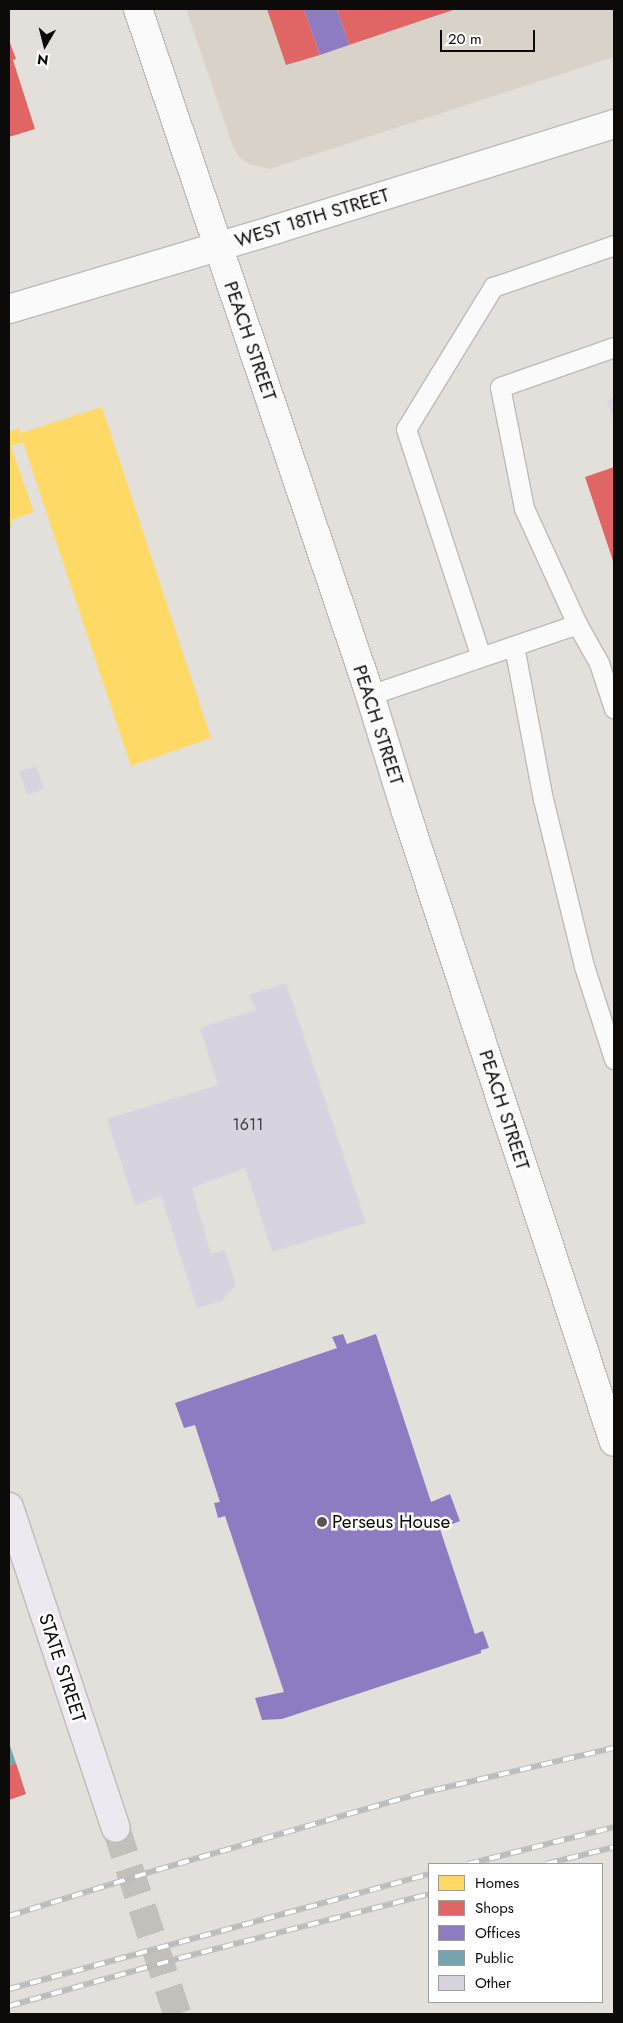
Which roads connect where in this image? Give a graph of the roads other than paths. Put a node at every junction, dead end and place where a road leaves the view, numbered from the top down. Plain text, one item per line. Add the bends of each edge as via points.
1 (138, 9) edge
2 (614, 124) edge
3 (614, 245) edge
4 (218, 246) junction
5 (9, 309) edge
6 (614, 347) edge
7 (577, 624) junction
8 (514, 646) junction
9 (481, 657) junction
10 (370, 695) junction
11 (614, 709) edge
12 (614, 1059) edge
13 (614, 1442) edge
14 (9, 1507) edge
15 (116, 1828) tunnel mouth

1 - 4 main road, PEACH STREET
2 - 4 main road, WEST 18TH STREET
3 - 9 lane via 493,287 406,429
4 - 5 main road, WEST 18TH STREET
4 - 10 main road, PEACH STREET
6 - 7 lane via 500,387 524,508
7 - 8 lane
7 - 11 lane via 599,662
8 - 9 lane
8 - 12 lane via 542,799 584,966
9 - 10 lane
10 - 13 main road, PEACH STREET
14 - 15 main road, STATE STREET

